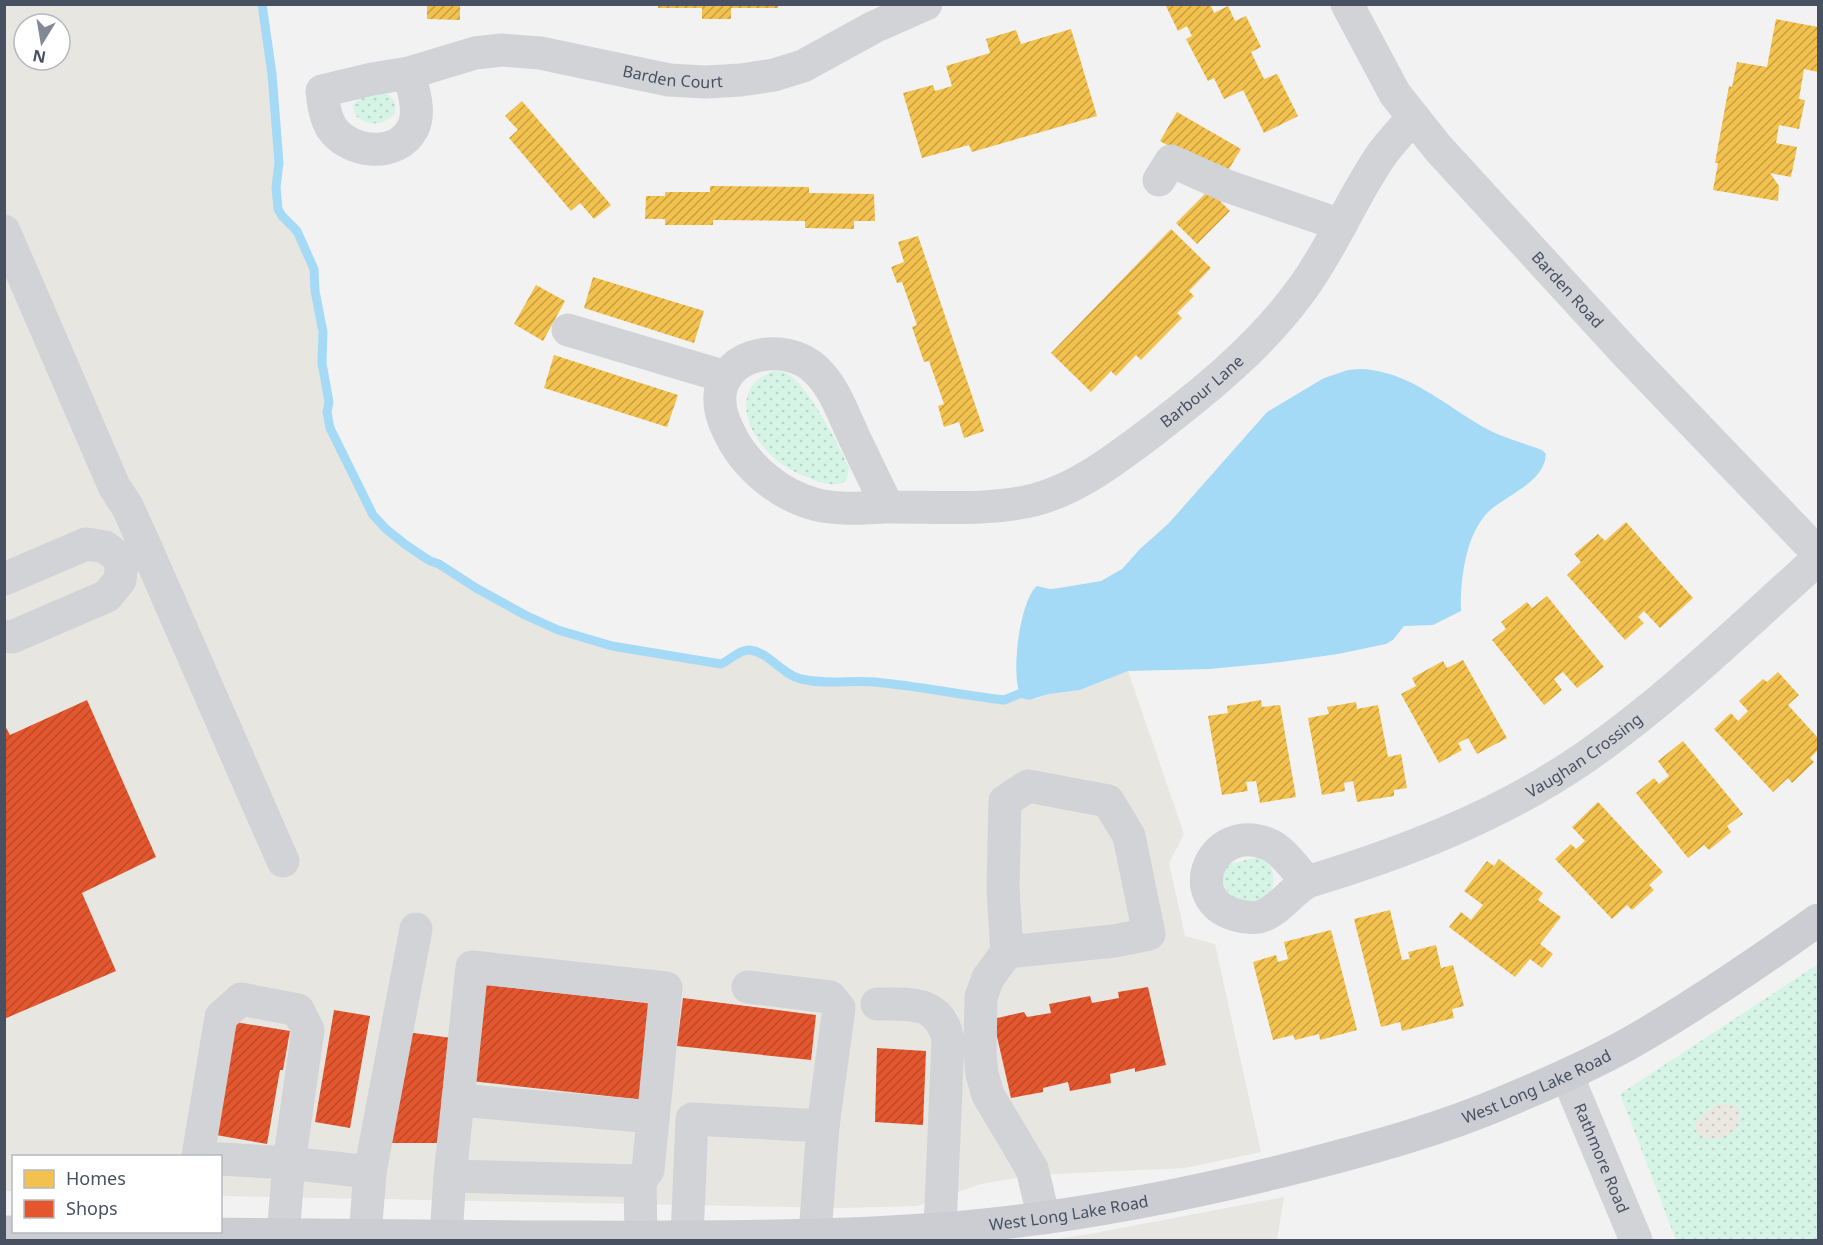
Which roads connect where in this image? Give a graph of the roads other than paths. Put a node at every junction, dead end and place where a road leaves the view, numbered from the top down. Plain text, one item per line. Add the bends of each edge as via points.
1 (926, 4) edge
2 (1347, 4) edge
3 (409, 73) dead end
4 (1413, 117) junction
5 (1159, 180) dead end
6 (1341, 225) junction
7 (4, 231) edge
8 (568, 330) dead end
9 (726, 377) junction
10 (888, 507) junction
11 (1818, 553) edge
12 (134, 555) junction
13 (1818, 559) edge
14 (4, 579) edge
15 (4, 636) edge
16 (283, 861) dead end
17 (1307, 882) dead end
18 (1818, 921) edge
19 (416, 929) dead end
20 (1007, 952) junction
21 (748, 987) dead end
22 (877, 1004) dead end
23 (1567, 1075) junction
24 (458, 1100) junction
25 (653, 1117) junction
26 (824, 1126) junction
27 (198, 1155) edge
28 (222, 1159) edge
29 (289, 1162) junction
30 (370, 1172) junction
31 (450, 1176) junction
32 (640, 1181) junction
33 (1044, 1218) junction
34 (940, 1229) junction
35 (186, 1233) edge
36 (283, 1236) junction
37 (365, 1236) junction
38 (824, 1236) edge
39 (641, 1237) junction
40 (687, 1237) junction
41 (411, 1238) edge
42 (467, 1238) edge
43 (1636, 1240) edge

1 - 3 street, Barden Court via 803,66 741,80 669,80 540,53 502,50 475,53
2 - 4 street, Barden Road via 1395,93
4 - 6 street, Barbour Lane via 1382,154
4 - 11 street, Barden Road via 1627,354
5 - 6 street via 1171,161 1227,186
6 - 10 street, Barbour Lane via 1302,290 1267,330 1210,386 1105,467 1035,500 962,509
7 - 12 street via 114,486 127,506
8 - 9 street
9 - 10 street, Barbour Lane via 720,395 728,432 741,453 772,484 818,505
9 - 10 street via 738,364 757,355 780,352 798,357 814,368 842,410
12 - 14 street via 86,544
12 - 15 street via 107,596 12,637
12 - 16 street
13 - 17 street, Vaughan Crossing via 1638,719 1582,759 1526,794 1466,824 1401,851
18 - 23 main road, West Long Lake Road via 1670,1020
19 - 30 street
20 - 20 street via 1003,890 1005,801 1028,786 1108,801 1129,836 1149,934
20 - 33 street via 988,978 981,997 982,1074 988,1095 1032,1169
21 - 26 street via 830,997 839,1008
22 - 34 street via 917,1004 931,1011 946,1029
23 - 33 main road, West Long Lake Road via 1441,1126 1356,1152 1192,1191
23 - 43 street, Rathmore Road
24 - 25 street
24 - 25 street via 472,968 666,988
24 - 31 street
25 - 32 street via 648,1170
26 - 38 street
26 - 40 street via 692,1119
27 - 29 street via 220,1017 241,999 298,1010 308,1029
28 - 29 street
29 - 30 street
29 - 36 street
30 - 37 street
31 - 32 street
31 - 42 street
32 - 39 street
33 - 34 main road, West Long Lake Road
34 - 38 main road, West Long Lake Road
35 - 36 main road, West Long Lake Road
36 - 37 main road, West Long Lake Road
37 - 41 main road, West Long Lake Road
38 - 40 main road, West Long Lake Road
39 - 40 main road, West Long Lake Road
39 - 42 main road, West Long Lake Road
41 - 42 main road, West Long Lake Road

